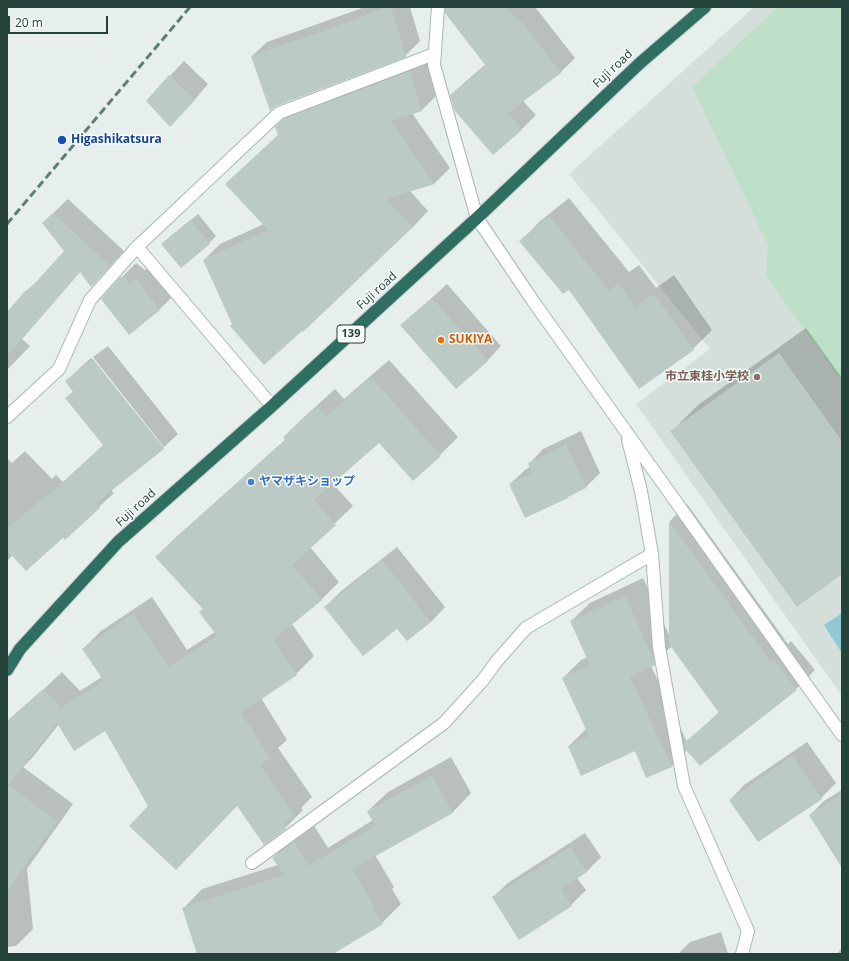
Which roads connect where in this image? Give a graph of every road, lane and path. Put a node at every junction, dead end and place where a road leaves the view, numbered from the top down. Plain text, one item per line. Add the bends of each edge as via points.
1 (438, 7) edge
2 (705, 7) edge
3 (434, 54) junction
4 (477, 218) junction
5 (137, 247) junction
6 (272, 406) junction
7 (7, 417) edge
8 (627, 433) junction
9 (652, 554) junction
10 (7, 670) edge
11 (842, 735) edge
12 (252, 863) dead end
13 (742, 954) edge

1 - 3 street
2 - 4 highway, Fuji road / 139 via 640,63
3 - 4 street via 434,65
3 - 5 street via 279,113
4 - 6 highway, Fuji road / 139
4 - 8 street via 532,302
5 - 6 street
5 - 7 street via 90,300 59,369
6 - 10 highway, Fuji road / 139 via 118,542 20,650
8 - 9 street
8 - 11 street
9 - 12 street via 526,628 484,680 444,723
9 - 13 street via 658,647 684,786 748,931

